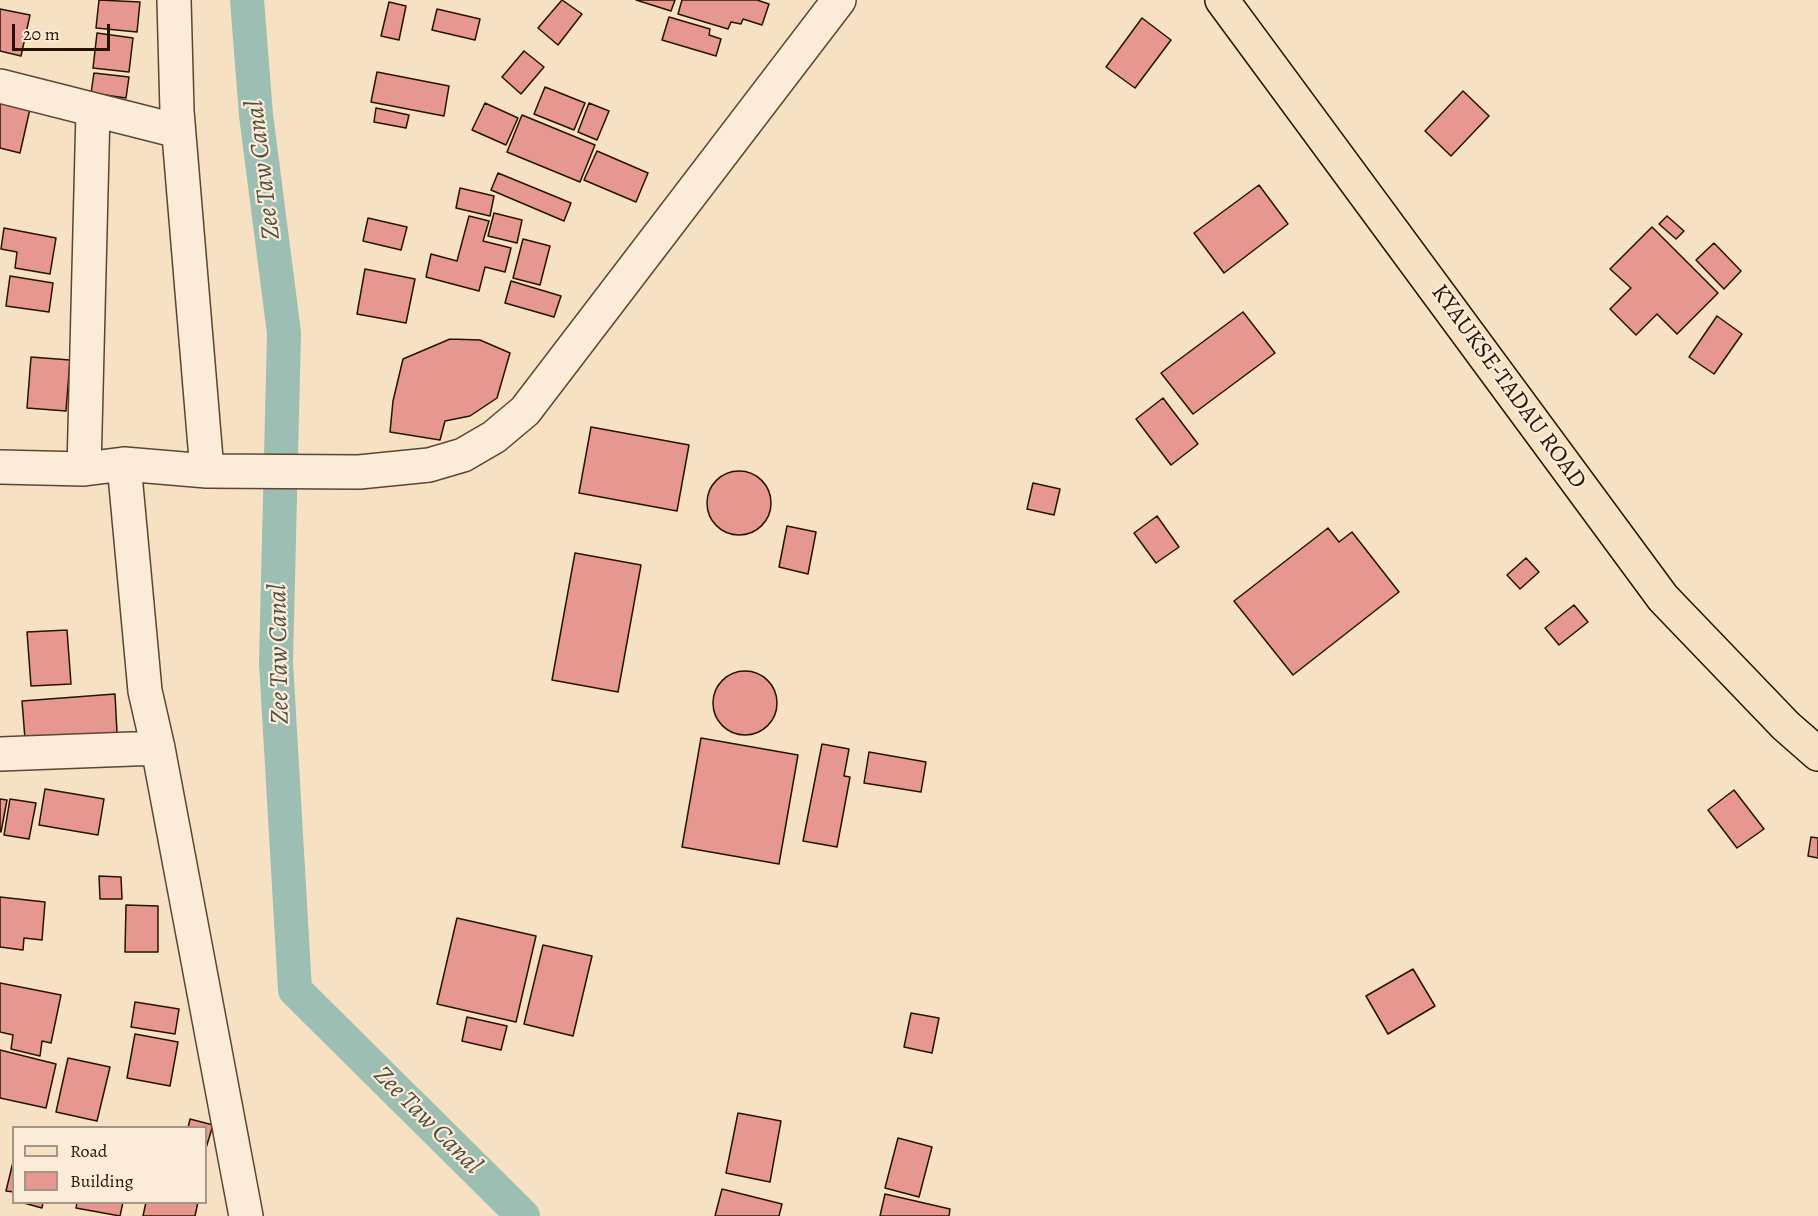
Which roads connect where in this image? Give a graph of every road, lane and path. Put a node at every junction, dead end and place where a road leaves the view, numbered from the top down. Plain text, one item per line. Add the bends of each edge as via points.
1 (174, 0) edge
2 (839, 0) edge
3 (1222, 0) edge
4 (0, 86) edge
5 (93, 111) junction
6 (178, 131) junction
7 (124, 464) junction
8 (0, 467) edge
9 (84, 469) junction
10 (207, 471) junction
11 (158, 747) junction
12 (0, 754) edge
13 (1818, 754) edge
14 (246, 1216) edge

1 - 6 street
2 - 10 street via 525,411 494,437 464,455 429,465 359,472
3 - 13 main road, KYAUKSE-TADAU ROAD via 1663,598
4 - 5 street
5 - 6 street
5 - 9 street
6 - 10 street
7 - 9 street
7 - 10 street
7 - 11 street via 145,691
8 - 9 street
11 - 12 street
11 - 14 street

